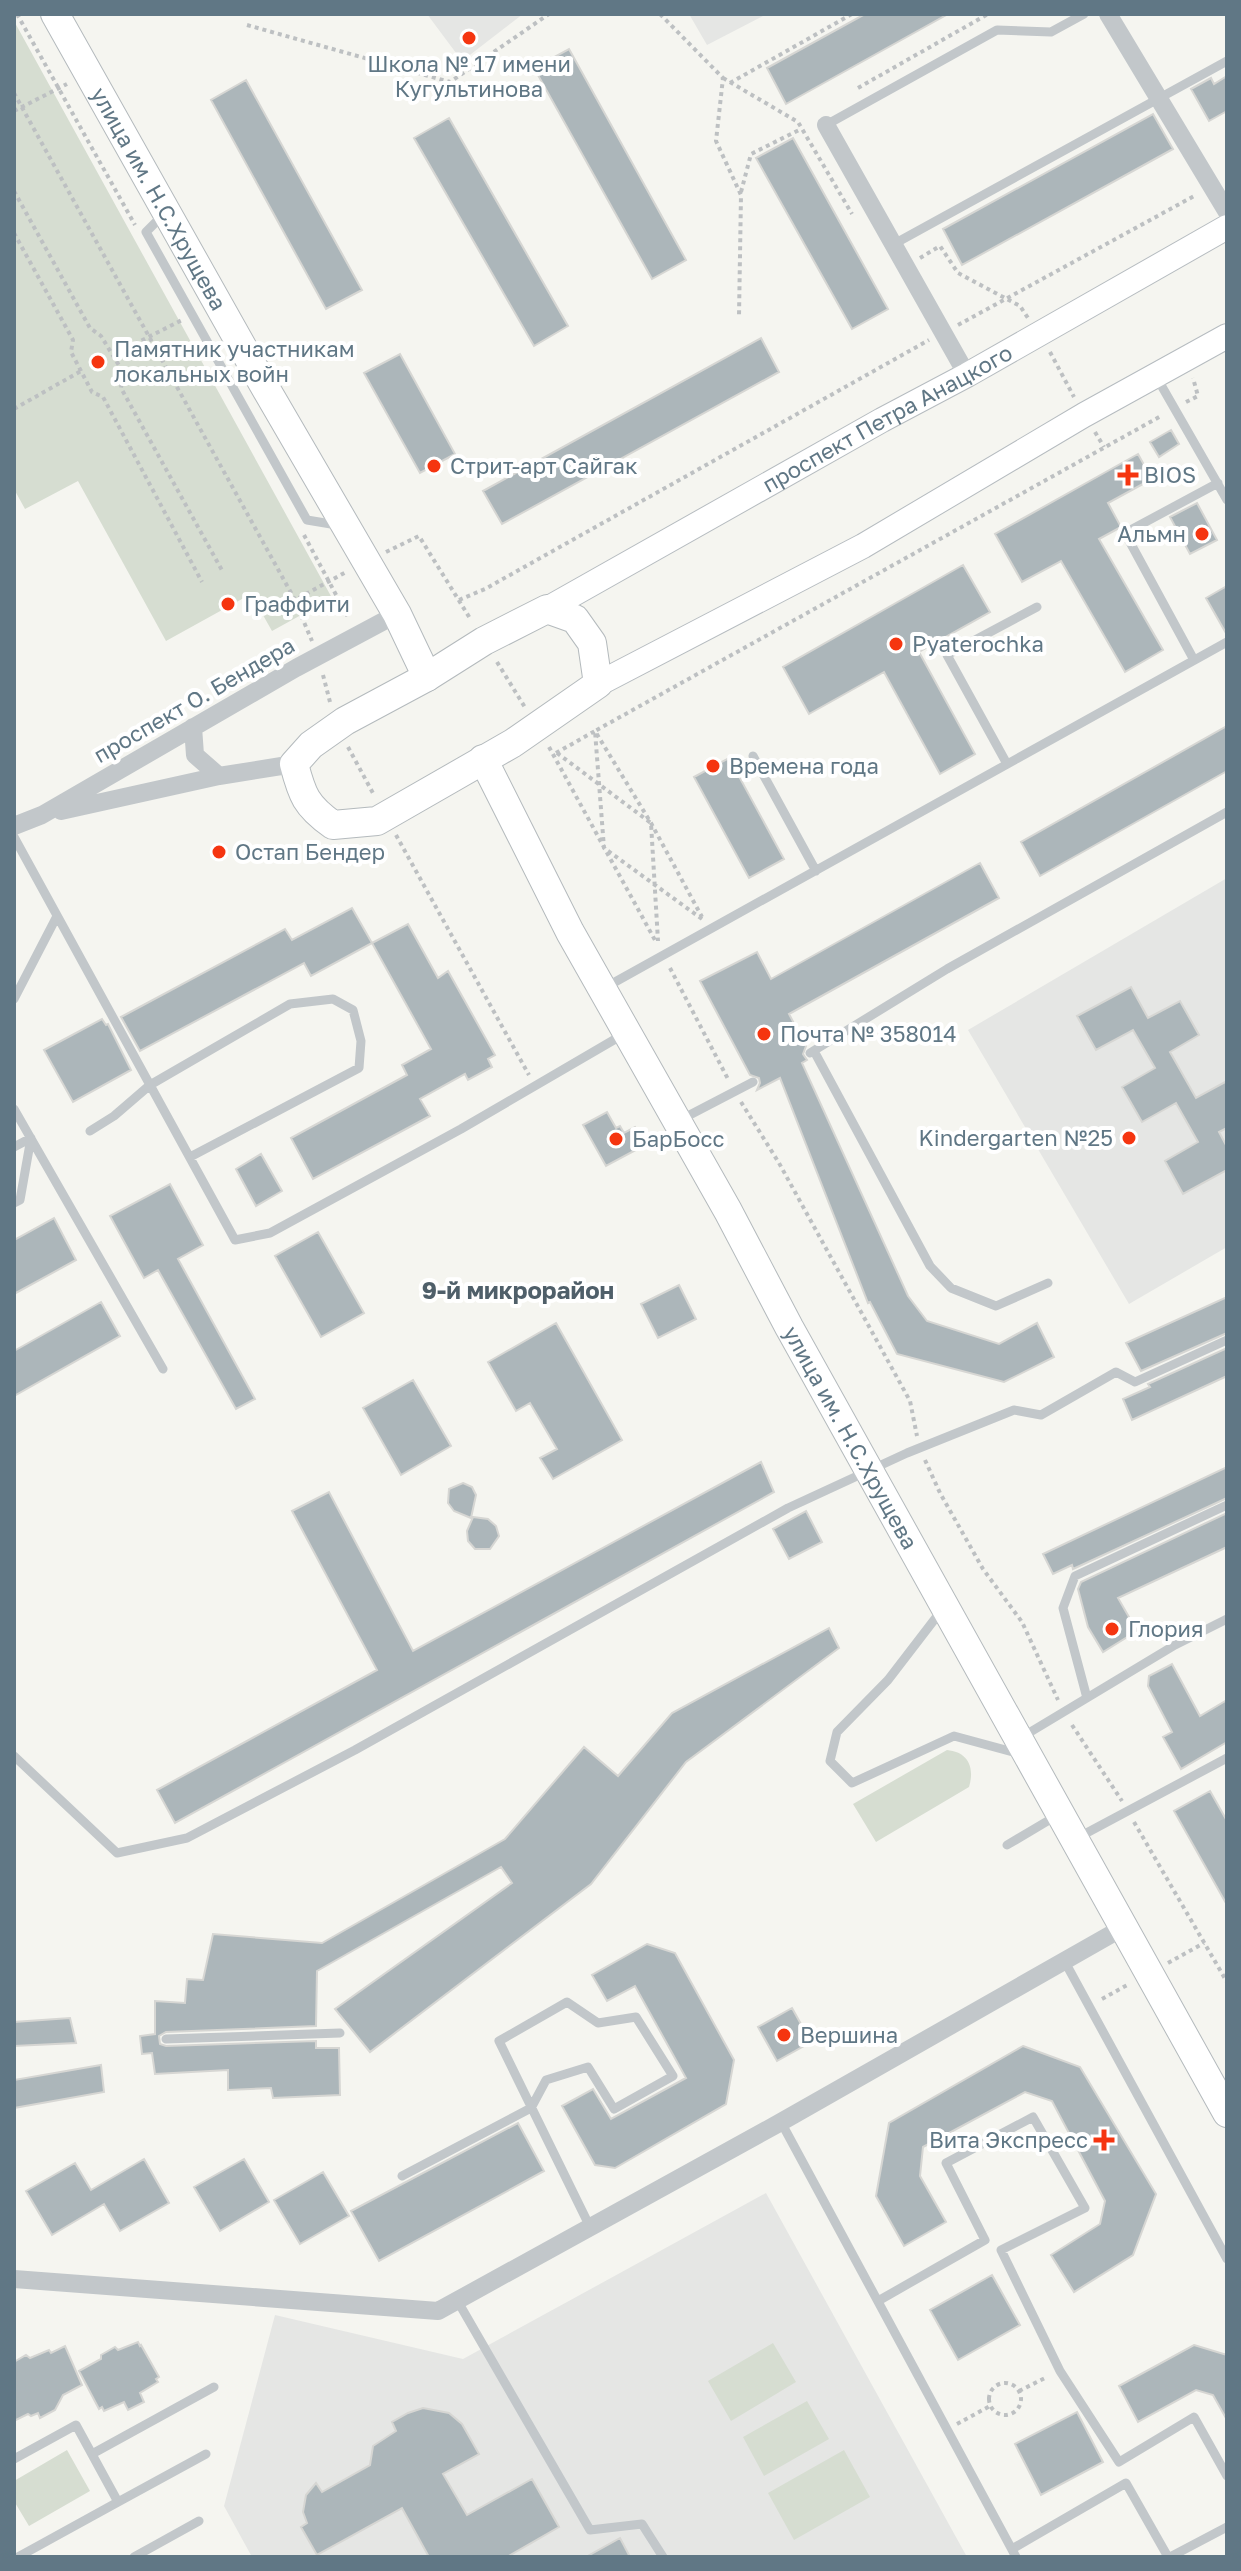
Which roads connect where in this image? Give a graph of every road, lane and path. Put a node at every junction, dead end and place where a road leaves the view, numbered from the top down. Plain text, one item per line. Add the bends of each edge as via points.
1 (55, 14) edge
2 (549, 14) edge
3 (660, 14) edge
4 (852, 14) edge
5 (988, 14) edge
6 (1084, 14) edge
7 (1108, 14) edge
8 (247, 25) dead end
9 (1227, 61) edge
10 (87, 73) junction
11 (730, 83) dead end
12 (852, 91) dead end
13 (1159, 99) junction
14 (14, 111) edge
15 (826, 125) joint
16 (802, 128) dead end
17 (1211, 186) junction
18 (14, 191) edge
19 (741, 195) junction
20 (1227, 212) edge
21 (1227, 227) edge
22 (14, 233) edge
23 (894, 244) junction
24 (739, 316) dead end
25 (187, 318) dead end
26 (943, 332) junction
27 (1040, 334) junction
28 (1227, 336) edge
29 (113, 355) junction
30 (81, 371) junction
31 (967, 375) junction
32 (1192, 375) dead end
33 (1156, 376) junction
34 (1175, 408) junction
35 (14, 409) edge
36 (1084, 415) junction
37 (1218, 483) junction
38 (1227, 500) edge
39 (223, 572) dead end
40 (202, 582) dead end
41 (292, 595) dead end
42 (459, 600) dead end
43 (1037, 607) dead end
44 (547, 609) junction
45 (397, 614) junction
46 (1227, 642) edge
47 (318, 656) junction
48 (1194, 660) junction
49 (427, 677) junction
50 (598, 684) junction
51 (193, 727) junction
52 (337, 727) junction
53 (595, 731) junction
54 (548, 747) dead end
55 (556, 753) junction
56 (753, 756) dead end
57 (483, 759) junction
58 (294, 764) junction
59 (1007, 764) junction
60 (219, 776) junction
61 (599, 785) junction
62 (1227, 812) edge
63 (42, 815) junction
64 (386, 816) junction
65 (651, 823) junction
66 (14, 826) edge
67 (14, 837) edge
68 (816, 871) junction
69 (655, 884) junction
70 (57, 916) junction
71 (661, 951) junction
72 (603, 989) junction
73 (14, 999) edge
74 (627, 1033) junction
75 (753, 1082) dead end
76 (150, 1085) junction
77 (535, 1086) junction
78 (735, 1091) junction
79 (14, 1109) edge
80 (677, 1122) junction
81 (90, 1131) dead end
82 (31, 1138) junction
83 (14, 1147) edge
84 (190, 1157) junction
85 (14, 1203) edge
86 (1048, 1283) dead end
87 (1227, 1340) edge
88 (163, 1369) dead end
89 (920, 1447) junction
90 (870, 1471) junction
91 (1227, 1505) edge
92 (945, 1605) junction
93 (1227, 1619) edge
94 (1087, 1698) junction
95 (1063, 1712) junction
96 (1024, 1748) junction
97 (15, 1760) edge
98 (1225, 1763) edge
99 (1127, 1810) junction
100 (1060, 1813) junction
101 (1076, 1839) junction
102 (1007, 1845) dead end
103 (1124, 1927) junction
104 (1065, 1962) junction
105 (1227, 1982) edge
106 (340, 2033) dead end
107 (166, 2039) dead end
108 (531, 2108) junction
109 (1227, 2113) edge
110 (781, 2122) junction
111 (402, 2176) dead end
112 (590, 2227) junction
113 (985, 2240) junction
114 (1001, 2250) junction
115 (1227, 2259) edge
116 (14, 2279) edge
117 (457, 2300) junction
118 (878, 2301) junction
119 (1060, 2371) junction
120 (214, 2387) dead end
121 (1019, 2391) junction
122 (990, 2406) junction
123 (947, 2430) junction
124 (92, 2454) junction
125 (206, 2454) dead end
126 (14, 2459) edge
127 (1119, 2462) junction
128 (1227, 2476) edge
129 (1126, 2483) junction
130 (118, 2502) junction
131 (199, 2521) dead end
132 (1227, 2527) edge
133 (1014, 2553) edge
134 (18, 2557) edge
135 (134, 2557) edge
136 (663, 2557) edge
137 (1169, 2557) edge

1 - 10 main road, улица им. Н.С.Хрущева
2 - 8 path via 450,82
3 - 19 path via 723,78 716,141
4 - 11 path
5 - 12 path
6 - 15 lane via 1051,32 997,30
7 - 13 street
9 - 13 lane
10 - 14 path
10 - 45 main road, улица им. Н.С.Хрущева
13 - 17 street
13 - 23 lane
15 - 23 street
16 - 19 path via 751,154
17 - 20 street
17 - 26 path
18 - 29 path via 90,328
19 - 24 path
21 - 27 main road, проспект Петра Анацкого
22 - 30 path via 73,340 71,352
23 - 26 street
25 - 29 path
26 - 31 street
26 - 42 path
27 - 31 main road, проспект Петра Анацкого
27 - 36 path
28 - 33 main road
29 - 39 path via 123,372 121,388
30 - 35 path
30 - 40 path via 92,392 103,397
31 - 44 main road, проспект Петра Анацкого
32 - 34 path via 1198,396
33 - 34 lane
33 - 36 main road
34 - 37 lane
34 - 53 path
36 - 50 main road via 863,546
37 - 38 lane
37 - 48 lane via 1125,533
41 - 47 path
43 - 59 lane via 947,655
44 - 49 main road, проспект Петра Анацкого
44 - 50 main road via 575,619 592,643
45 - 47 street, проспект О. Бендера
45 - 49 main road, улица им. Н.С.Хрущева
46 - 48 lane
47 - 51 street, проспект О. Бендера
47 - 52 path
48 - 59 lane
49 - 52 main road, проспект Петра Анацкого
50 - 57 main road
51 - 60 street via 195,755
51 - 63 street, проспект О. Бендера
52 - 58 main road, проспект Петра Анацкого
52 - 64 path
53 - 55 path
53 - 61 path
53 - 65 path
54 - 55 path
55 - 61 path
56 - 68 lane
57 - 64 main road
57 - 72 main road, улица им. Н.С.Хрущева
58 - 60 street
58 - 64 main road via 302,795 333,825
59 - 68 lane
60 - 63 street
61 - 65 path
61 - 69 path via 604,848
62 - 86 lane via 947,969 812,1052 930,1266 951,1288 996,1306
63 - 66 street, проспект О. Бендера
64 - 77 path
65 - 69 path
65 - 69 path via 704,921
67 - 70 lane
68 - 71 lane
69 - 71 path
70 - 73 lane
70 - 76 lane
71 - 72 lane
71 - 78 path
72 - 74 main road, улица им. Н.С.Хрущева
74 - 77 lane
74 - 80 main road, улица им. Н.С.Хрущева
75 - 78 lane
76 - 81 lane
76 - 84 lane
76 - 84 lane via 290,1004 333,999 353,1010 361,1041 359,1068
77 - 84 lane via 270,1233 235,1240
78 - 80 lane
78 - 89 path via 910,1401
79 - 82 lane
80 - 90 main road, улица им. Н.С.Хрущева
82 - 83 lane
82 - 85 lane via 20,1200
82 - 88 lane
87 - 89 lane via 1135,1382 1116,1372 1041,1415 1014,1410
89 - 90 lane
89 - 95 path via 983,1569 1022,1622
90 - 92 main road, улица им. Н.С.Хрущева
90 - 97 lane via 788,1508 187,1838 117,1853
91 - 94 lane via 1075,1576 1063,1608
92 - 96 main road, улица им. Н.С.Хрущева
92 - 96 lane via 888,1680 837,1732 830,1761 852,1783 954,1736
93 - 94 lane
94 - 95 lane
95 - 96 lane
95 - 99 path
96 - 100 main road, улица им. Н.С.Хрущева
98 - 99 lane
99 - 101 lane
99 - 105 path
100 - 101 main road, улица им. Н.С.Хрущева
100 - 102 lane
101 - 103 main road, улица им. Н.С.Хрущева
103 - 104 street
103 - 109 main road, улица им. Н.С.Хрущева
104 - 110 street
104 - 115 lane
106 - 107 lane
108 - 108 lane via 499,2041 567,2002 598,2023 636,2017 673,2076 614,2109 588,2067 546,2080
108 - 111 lane
108 - 112 lane
110 - 112 street
110 - 118 lane
112 - 117 street
113 - 114 lane
113 - 114 lane via 946,2163 1033,2117 1085,2208
113 - 118 lane
114 - 119 lane
116 - 117 street via 438,2311
117 - 136 lane via 590,2530 642,2524
118 - 123 lane
119 - 121 path
119 - 127 lane
120 - 124 lane
121 - 122 path via 1007,2382 998,2384 991,2389
121 - 122 path via 1016,2412 998,2414
122 - 123 path
123 - 133 lane
124 - 126 lane via 76,2425
124 - 130 lane
125 - 130 lane
127 - 128 lane via 1194,2417
127 - 129 lane
129 - 133 lane
129 - 137 lane
130 - 134 lane
131 - 135 lane
132 - 137 lane

